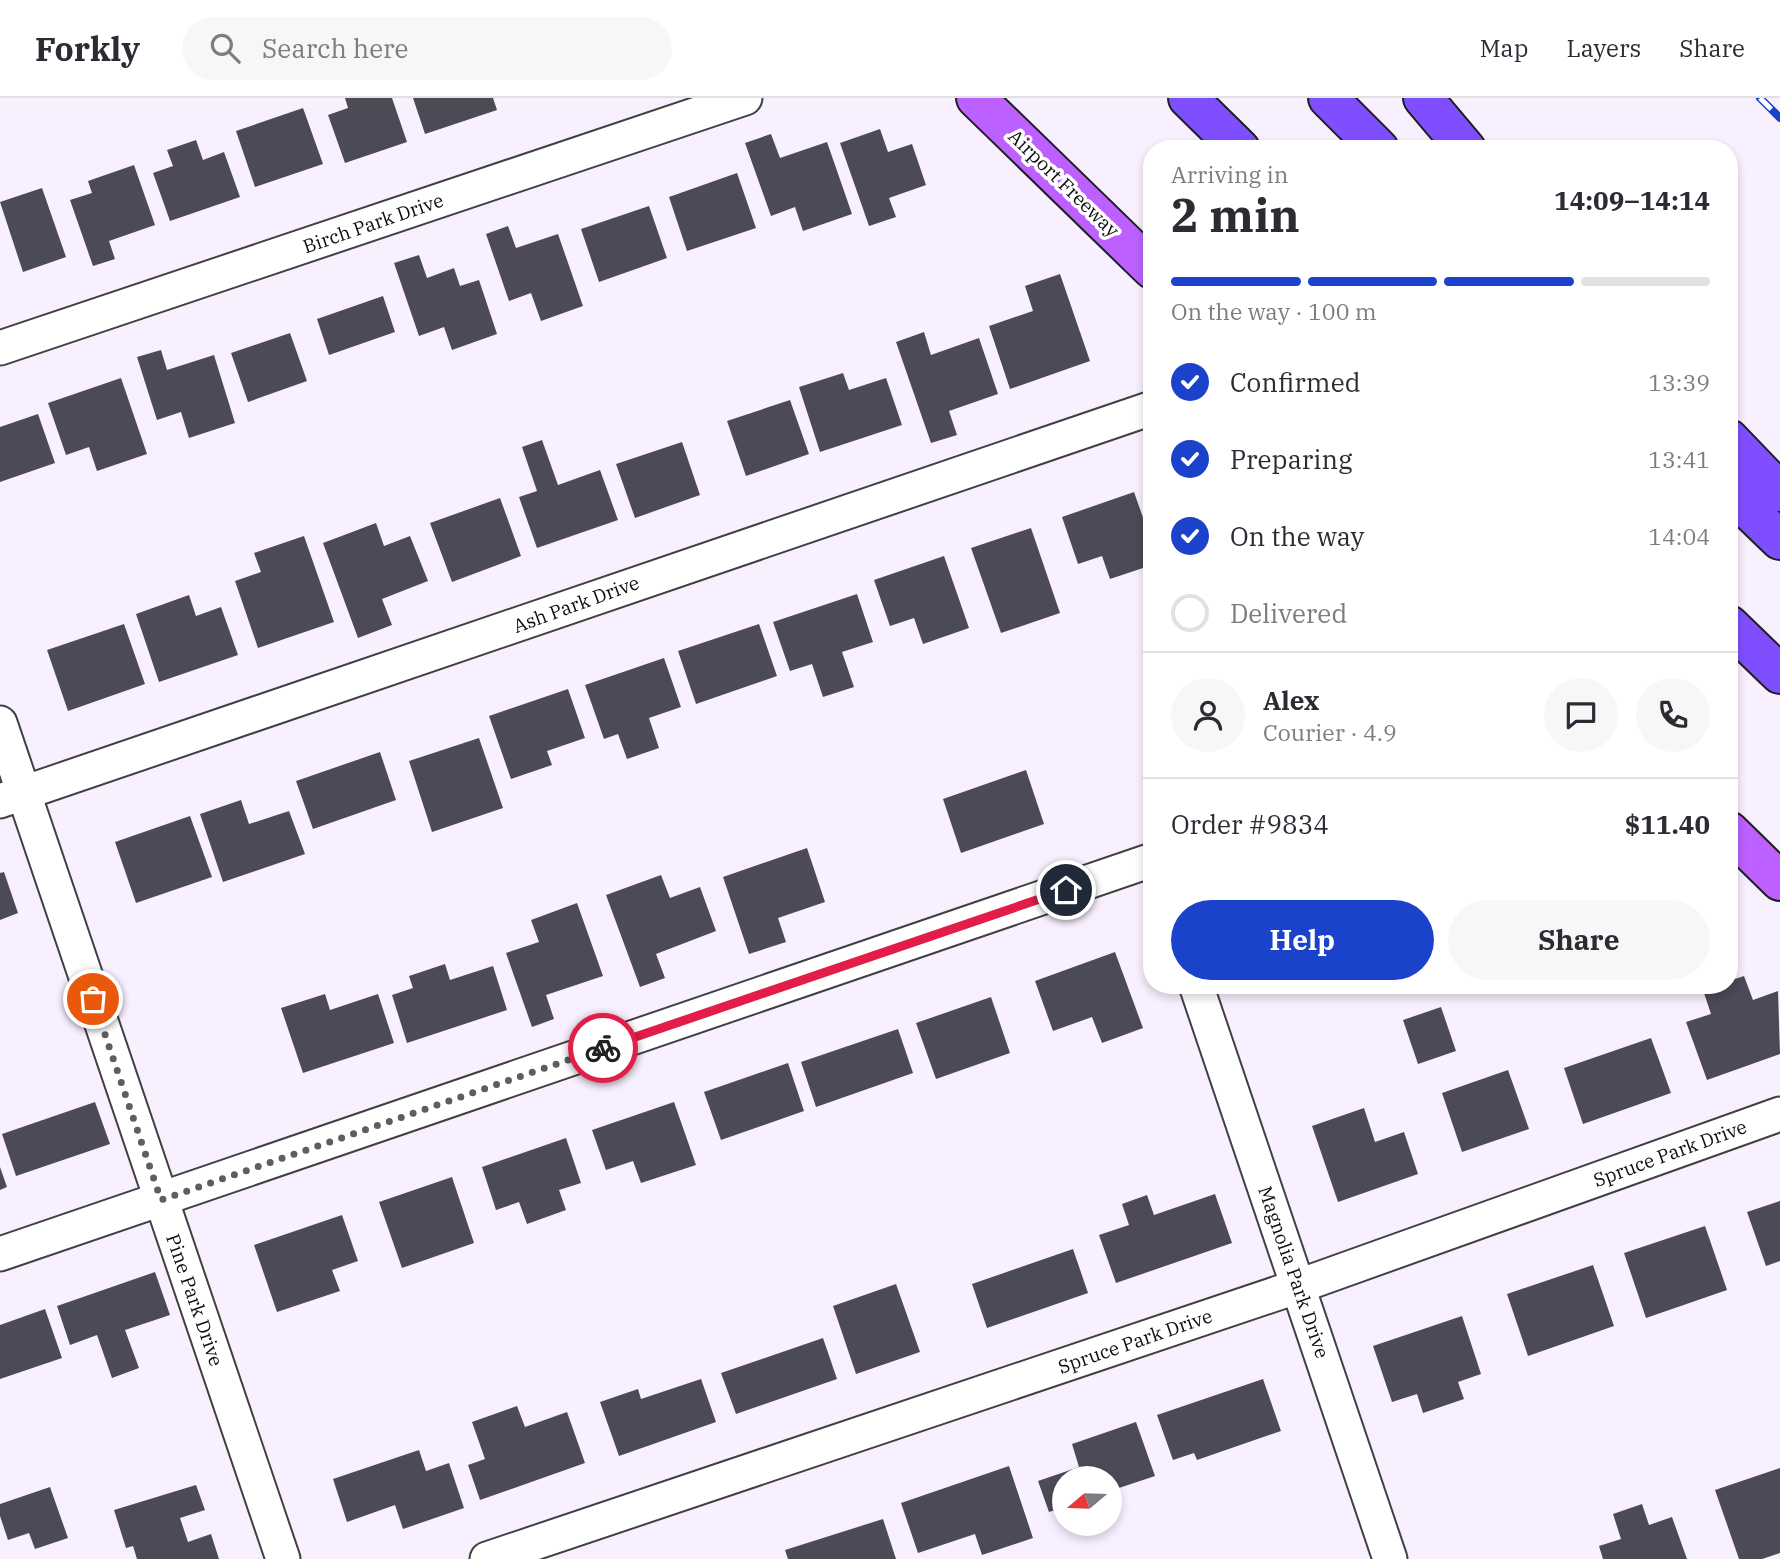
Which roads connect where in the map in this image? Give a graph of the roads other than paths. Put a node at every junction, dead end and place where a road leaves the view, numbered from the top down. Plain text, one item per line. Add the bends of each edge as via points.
1 (745, 98) edge
2 (976, 98) edge
3 (1188, 98) edge
4 (1328, 98) edge
5 (1423, 98) edge
6 (1231, 140) edge
7 (1370, 140) edge
8 (1458, 140) edge
9 (1143, 260) edge
10 (0, 348) edge
11 (1143, 411) edge
12 (1738, 448) edge
13 (1780, 492) edge
14 (1738, 500) edge
15 (1780, 540) edge
16 (1738, 634) edge
17 (1780, 674) edge
18 (0, 723) edge
19 (12, 797) edge
20 (1738, 840) edge
21 (1143, 870) edge
22 (1780, 881) edge
23 (1199, 994) edge
24 (1780, 1114) edge
25 (161, 1200) junction
26 (0, 1254) edge
27 (1299, 1286) junction
28 (283, 1559) edge
29 (488, 1559) edge
30 (1390, 1559) edge

1 - 10 street, Birch Park Drive
2 - 9 main road, Airport Freeway
3 - 6 highway
4 - 7 highway
5 - 8 highway
11 - 19 street, Ash Park Drive
12 - 13 highway
14 - 15 highway
16 - 17 highway
18 - 19 street, Pine Park Drive
19 - 25 street, Pine Park Drive
20 - 22 main road
21 - 25 street
23 - 27 street, Magnolia Park Drive
24 - 27 street, Spruce Park Drive
25 - 26 street
25 - 28 street, Pine Park Drive
27 - 29 street, Spruce Park Drive
27 - 30 street, Magnolia Park Drive

